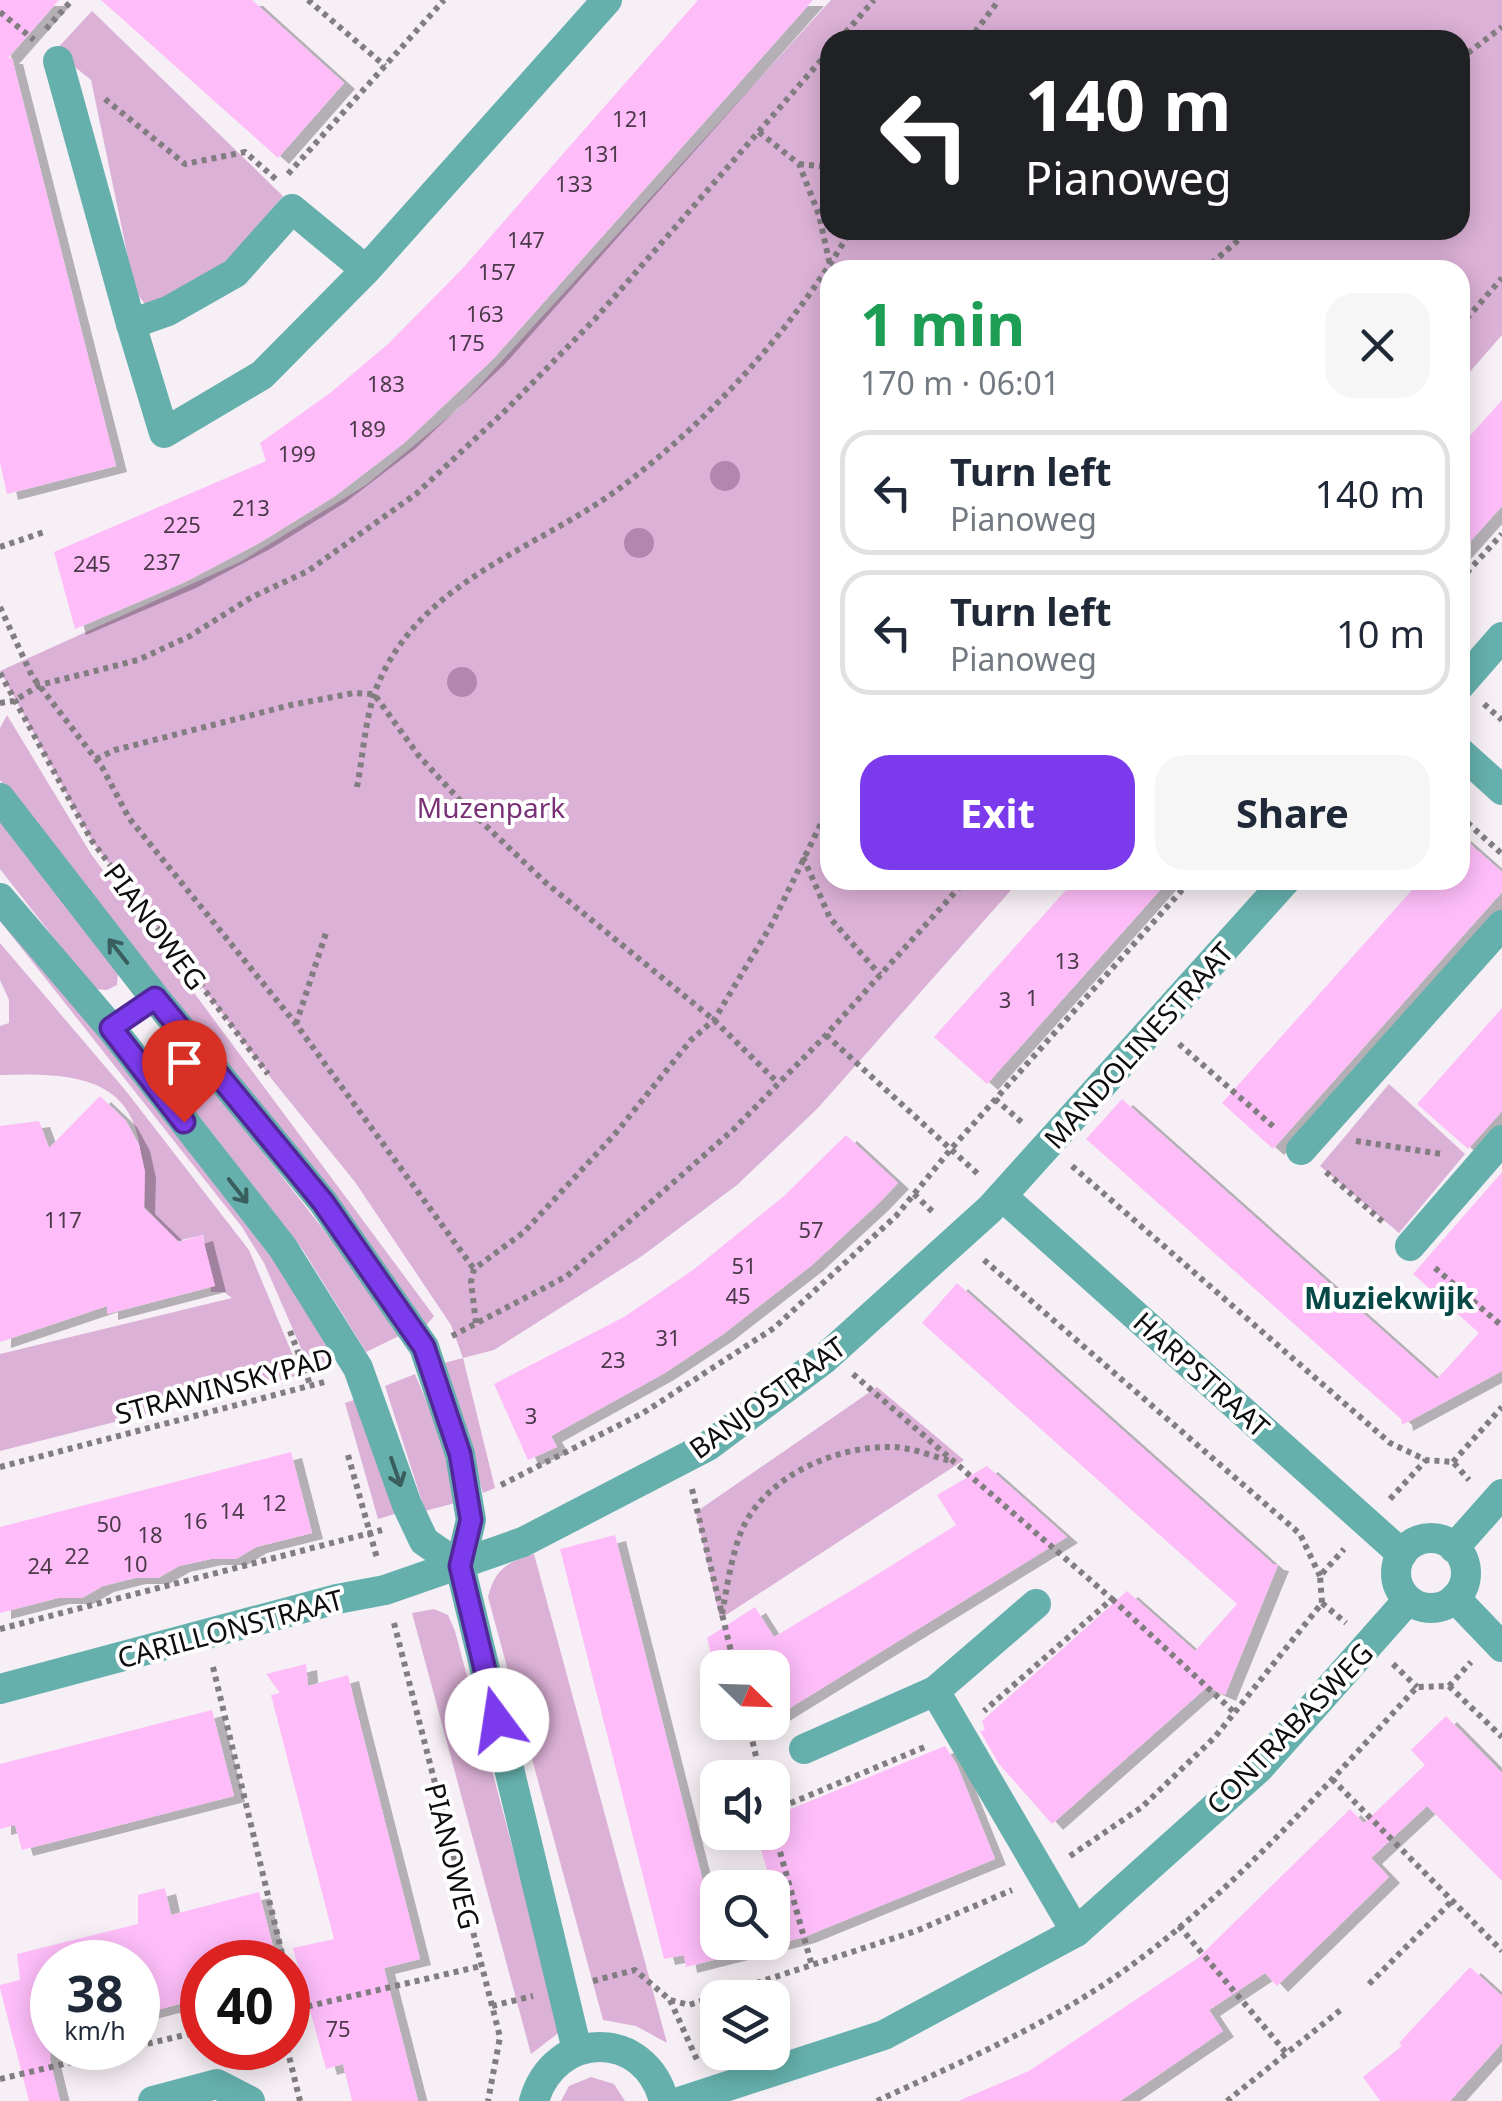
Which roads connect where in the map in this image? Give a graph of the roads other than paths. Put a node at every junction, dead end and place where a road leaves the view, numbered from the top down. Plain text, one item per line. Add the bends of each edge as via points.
1 (606, 0) edge
2 (47, 51) road end
3 (366, 270) junction
4 (132, 324) junction
5 (1502, 637) edge
6 (1470, 674) edge
7 (1470, 761) edge
8 (1502, 790) edge
9 (0, 798) edge
10 (1277, 890) edge
11 (0, 898) edge
12 (1502, 925) edge
13 (155, 998) junction
14 (111, 1028) junction
15 (1308, 1142) road end
16 (1493, 1150) edge
17 (996, 1202) junction
18 (1410, 1246) dead end
19 (1497, 1499) edge
20 (1454, 1548) junction
21 (1402, 1554) junction
22 (460, 1566) junction
23 (1455, 1598) junction
24 (1408, 1600) junction
25 (1036, 1604) dead end
26 (1497, 1642) edge
27 (0, 1689) edge
28 (935, 1691) junction
29 (804, 1749) dead end
30 (1076, 1932) junction
31 (577, 2050) junction
32 (695, 2097) edge
33 (153, 2101) edge
34 (250, 2101) edge
35 (534, 2101) edge
36 (664, 2101) edge

1 - 3 street
2 - 4 street
3 - 4 street via 286,196 235,274
3 - 4 street via 262,375 164,433
5 - 6 street
7 - 8 street
13 -> 9 street, PIANOWEG
10 - 17 street, MANDOLINESTRAAT
11 - 14 street
12 - 15 street
13 - 14 street, PIANOWEG
13 - 22 street, PIANOWEG via 323,1202 424,1347 460,1454 471,1520
14 -> 22 street via 283,1248 360,1372 424,1541
16 - 18 street
17 - 21 street, HARPSTRAAT
17 - 22 street, BANJOSTRAAT via 830,1354 708,1446 523,1542
19 - 20 street
20 - 21 street via 1427,1539
20 - 23 street via 1465,1576
21 - 24 street via 1396,1574
22 - 27 street, CARILLONSTRAAT
22 - 31 street, PIANOWEG
23 - 24 street via 1436,1608
23 - 26 street
24 - 30 street, CONTRABASWEG via 1259,1768
25 - 28 street
28 - 29 street
28 - 30 street
30 - 32 street, CONTRABASWEG via 884,2035
31 - 35 street via 542,2077
31 - 36 street via 596,2046 634,2057 649,2070
33 - 34 street via 217,2084

